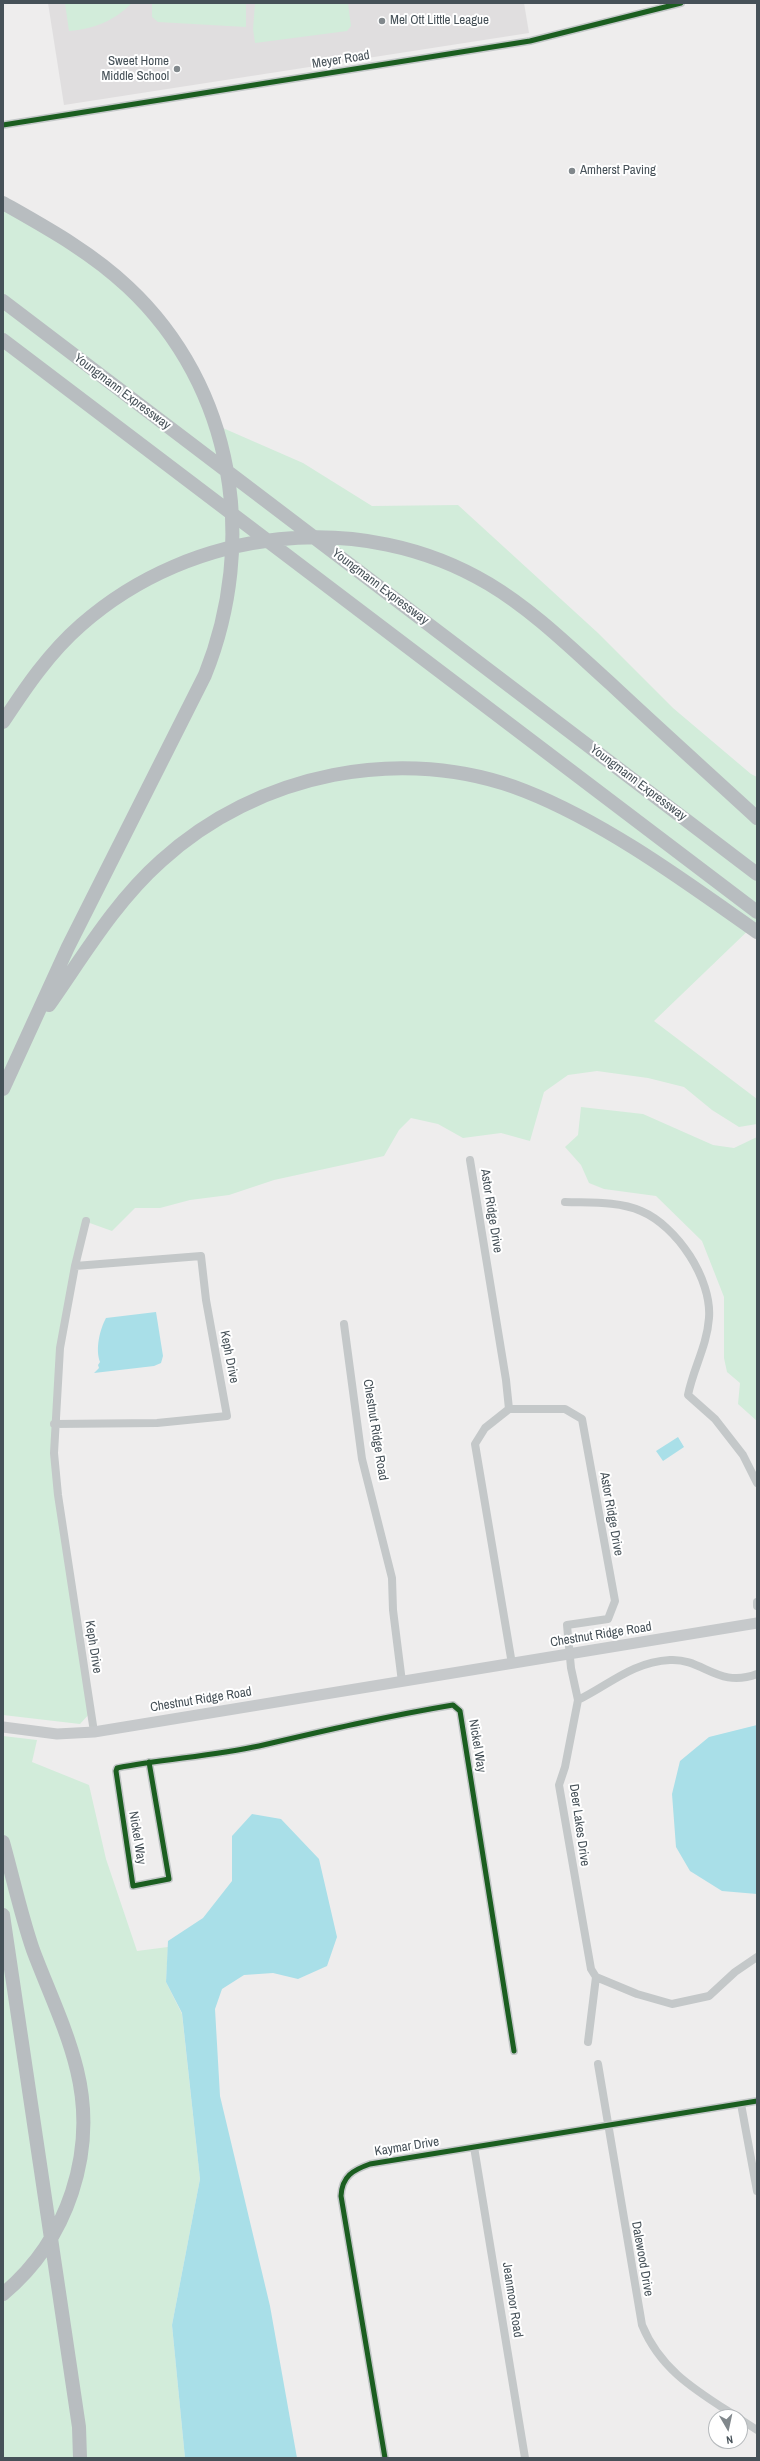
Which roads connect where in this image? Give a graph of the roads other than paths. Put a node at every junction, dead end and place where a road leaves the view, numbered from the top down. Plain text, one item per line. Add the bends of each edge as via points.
1 (681, 3) edge
2 (3, 125) edge
3 (3, 203) edge
4 (3, 301) edge
5 (3, 340) edge
6 (3, 722) edge
7 (757, 818) edge
8 (757, 874) edge
9 (757, 912) edge
10 (757, 932) edge
11 (32, 1028) junction
12 (3, 1089) edge
13 (470, 1160) dead end
14 (565, 1202) dead end
15 (86, 1221) dead end
16 (75, 1266) junction
17 (344, 1324) dead end
18 (508, 1409) junction
19 (54, 1424) junction
20 (757, 1483) edge
21 (757, 1602) edge
22 (757, 1606) edge
23 (757, 1622) edge
24 (569, 1654) junction
25 (512, 1664) junction
26 (757, 1674) edge
27 (402, 1682) junction
28 (578, 1700) junction
29 (3, 1727) edge
30 (94, 1732) junction
31 (150, 1762) junction
32 (3, 1842) edge
33 (3, 1915) edge
34 (757, 1957) edge
35 (596, 1977) junction
36 (588, 2042) dead end
37 (514, 2051) dead end
38 (598, 2064) dead end
39 (757, 2101) edge
40 (741, 2104) junction
41 (608, 2126) junction
42 (474, 2147) junction
43 (757, 2191) edge
44 (3, 2294) edge
45 (725, 2409) edge
46 (748, 2424) edge
47 (757, 2430) edge
48 (80, 2458) edge
49 (385, 2458) edge
50 (525, 2458) edge

1 - 2 street, Meyer Road via 530,41
3 - 11 highway via 102,264 142,301 169,334 194,374 216,425 227,466 233,518 230,587 223,623 212,658 190,708 68,948
4 - 8 highway, Youngmann Expressway
5 - 9 highway
6 - 7 highway via 43,665 80,626 136,585 189,560 247,544 300,537 354,539 410,550 472,575 504,593 531,614
10 - 11 highway via 587,821 524,791 473,776 438,770 392,769 350,772 304,782 266,795 219,818 184,841 149,872 114,912
11 - 12 highway
13 - 18 street, Astor Ridge Drive via 506,1380
14 - 20 street via 603,1203 640,1210 665,1225 690,1256 703,1282 709,1317 704,1348 688,1395 715,1419 743,1456
15 - 16 street, Keph Drive
16 - 19 street, Keph Drive via 60,1348
16 - 19 street, Keph Drive via 201,1256 226,1416 157,1423
17 - 27 street, Chestnut Ridge Road via 362,1459 392,1578 393,1610
18 - 24 street, Astor Ridge Drive via 566,1409 582,1419 615,1601 608,1619 567,1625
18 - 25 street via 485,1428 475,1444
19 - 30 street, Keph Drive via 58,1495
21 - 22 street
23 - 24 street, Chestnut Ridge Road
24 - 25 street, Chestnut Ridge Road
24 - 28 street, Deer Lakes Drive
25 - 27 street, Chestnut Ridge Road
26 - 28 street via 728,1679 687,1661 669,1660 640,1667 615,1677
27 - 30 street, Chestnut Ridge Road
28 - 35 street, Deer Lakes Drive via 565,1767 559,1784 591,1969
29 - 30 street, Chestnut Ridge Road via 57,1734
31 - 31 street, Nickel Way via 169,1879 133,1886 116,1771 117,1768
31 - 37 street, Nickel Way via 259,1746 295,1736 453,1705 460,1711
32 - 44 highway via 27,1932 77,2071 84,2122 78,2172 67,2207 51,2239 33,2264
33 - 48 highway via 77,2412
34 - 35 street via 709,1996 672,2004 636,1994
35 - 36 street, Deer Lakes Drive
38 - 41 street, Dalewood Drive
39 - 40 street, Kaymar Drive
40 - 41 street, Kaymar Drive
40 - 43 street
41 - 42 street, Kaymar Drive
41 - 45 street, Dalewood Drive via 637,2300 648,2339 656,2352 683,2381
42 - 49 street, Kaymar Drive via 370,2164 350,2173 342,2188 341,2196
42 - 50 street, Jeanmoor Road
46 - 47 street

